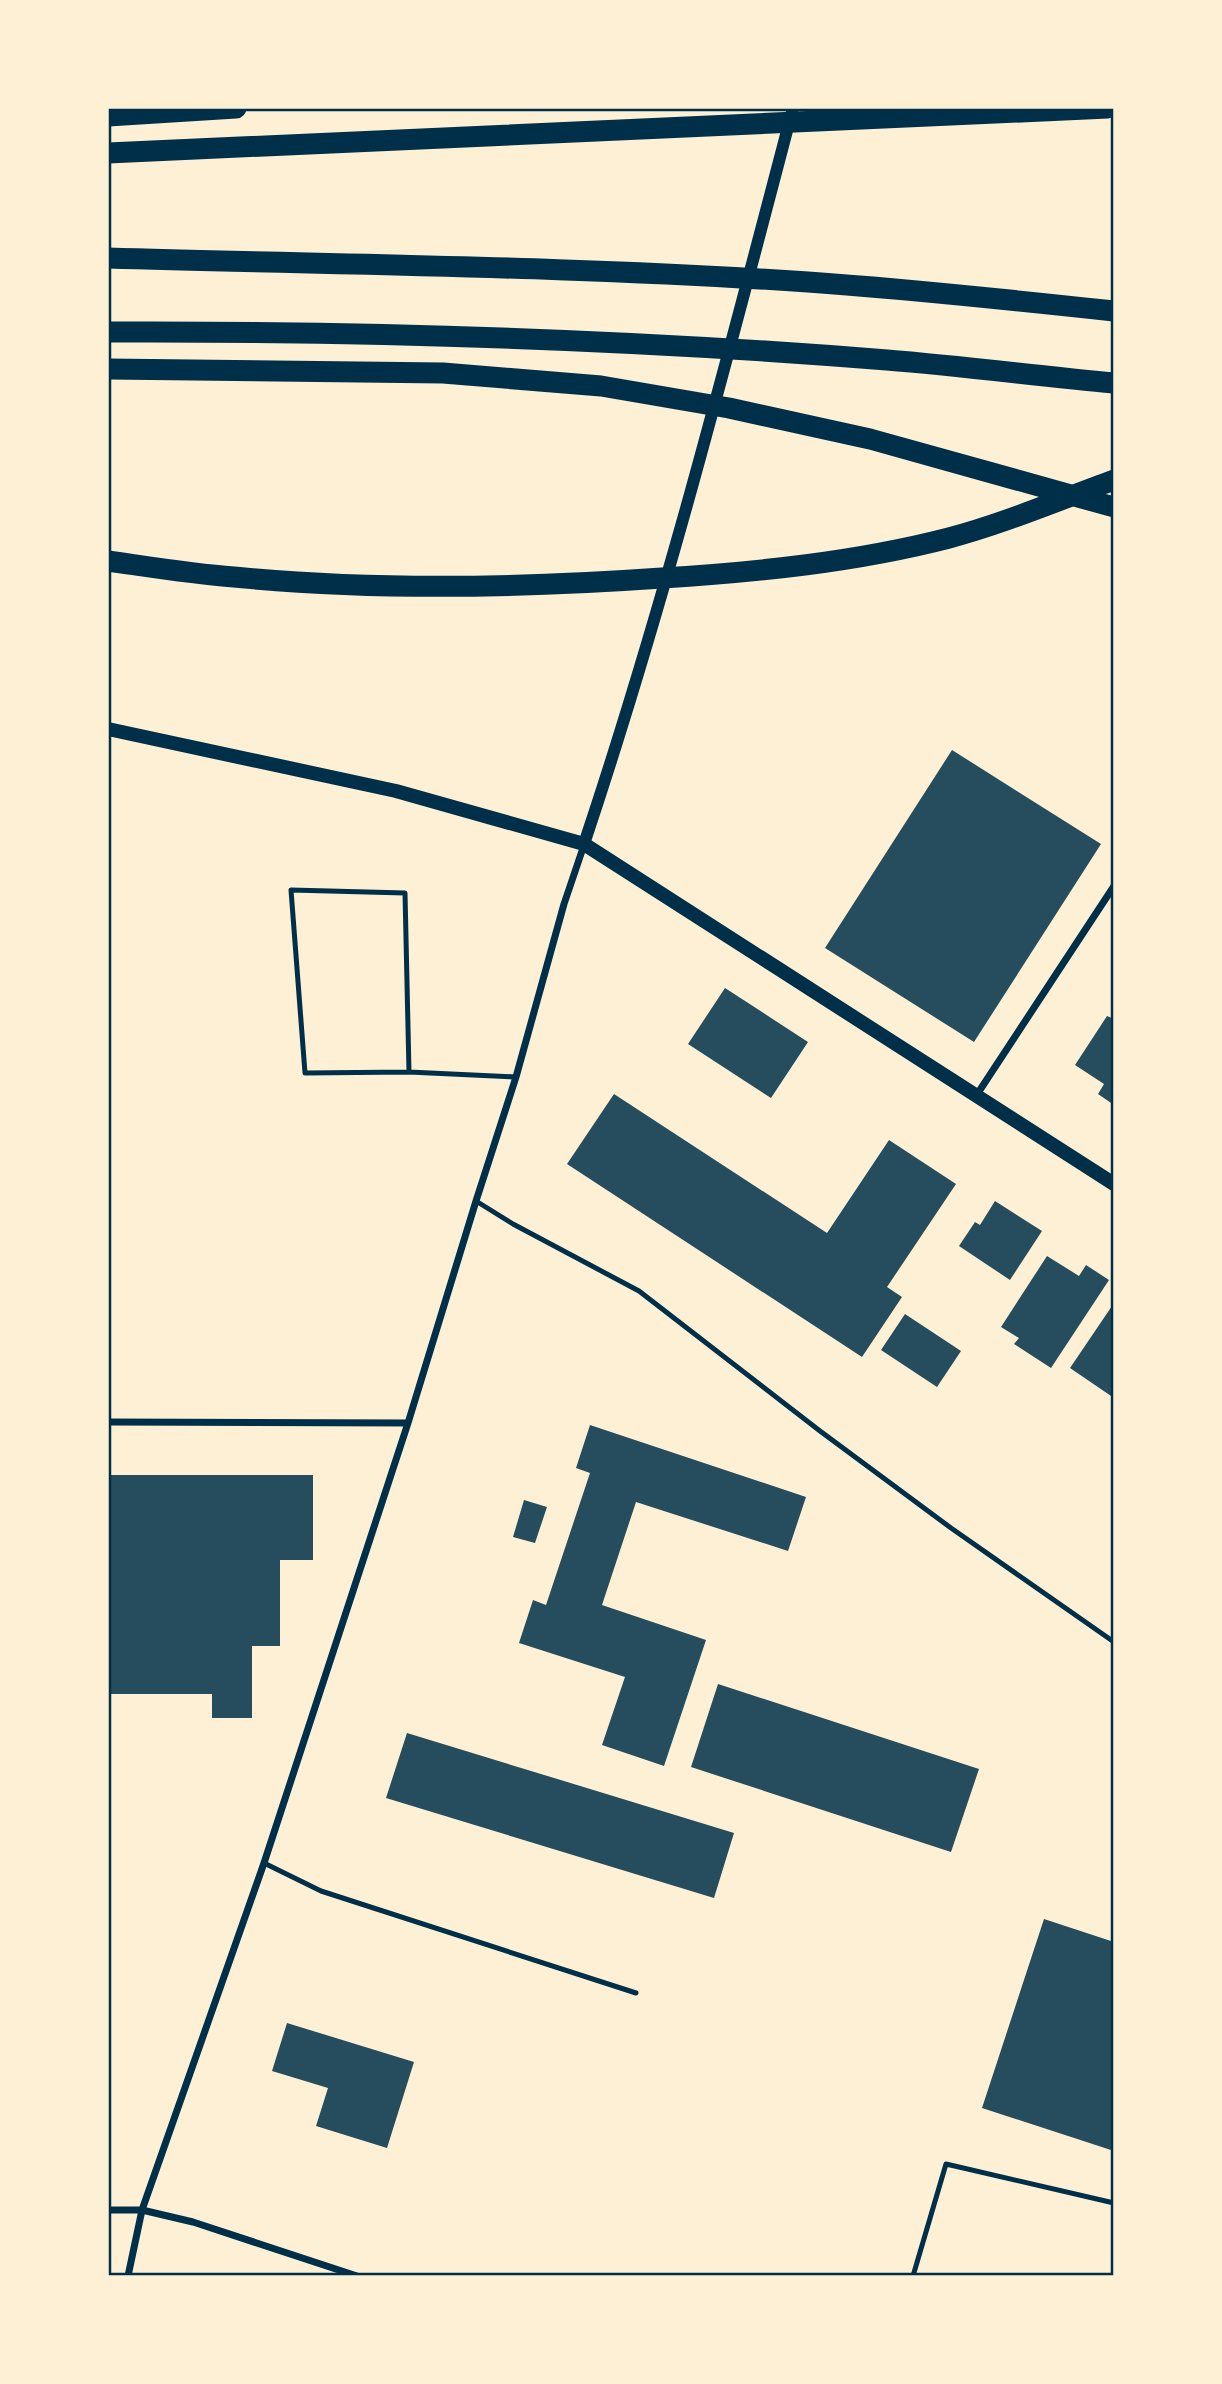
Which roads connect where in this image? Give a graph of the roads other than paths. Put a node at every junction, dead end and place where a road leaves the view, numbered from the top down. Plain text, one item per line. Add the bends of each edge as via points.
1 (236, 108) edge
2 (793, 108) edge
3 (1108, 108) edge
4 (108, 116) edge
5 (108, 153) edge
6 (108, 258) edge
7 (1114, 311) edge
8 (108, 332) edge
9 (108, 369) edge
10 (1114, 383) edge
11 (1114, 480) edge
12 (1114, 507) edge
13 (108, 562) edge
14 (108, 729) edge
15 (584, 844) junction
16 (1114, 886) edge
17 (409, 1072) junction
18 (516, 1077) junction
19 (975, 1097) junction
20 (1113, 1183) edge
21 (475, 1201) junction
22 (108, 1422) edge
23 (408, 1423) junction
24 (1114, 1642) edge
25 (264, 1863) junction
26 (636, 1993) dead end
27 (1114, 2203) edge
28 (108, 2210) edge
29 (142, 2210) junction
30 (128, 2276) edge
31 (357, 2276) edge
32 (913, 2276) edge

1 - 4 highway
2 - 15 street via 707,438
3 - 5 highway
6 - 7 highway via 807,282
8 - 10 highway via 269,331 586,341 890,360
9 - 12 highway via 443,373 601,386 870,439
11 - 13 highway via 949,538 735,573 516,585 357,584 235,578
14 - 15 main road via 396,791
15 - 18 street
15 - 19 main road
16 - 19 street
17 - 17 lane via 405,893 292,890 305,1073
17 - 18 lane
18 - 21 street
19 - 20 main road
21 - 23 street
21 - 24 lane via 639,1291 831,1440
22 - 23 street
23 - 25 street
25 - 26 lane via 321,1891
25 - 29 street
27 - 32 lane via 946,2164
28 - 29 street
29 - 30 street
29 - 31 street

